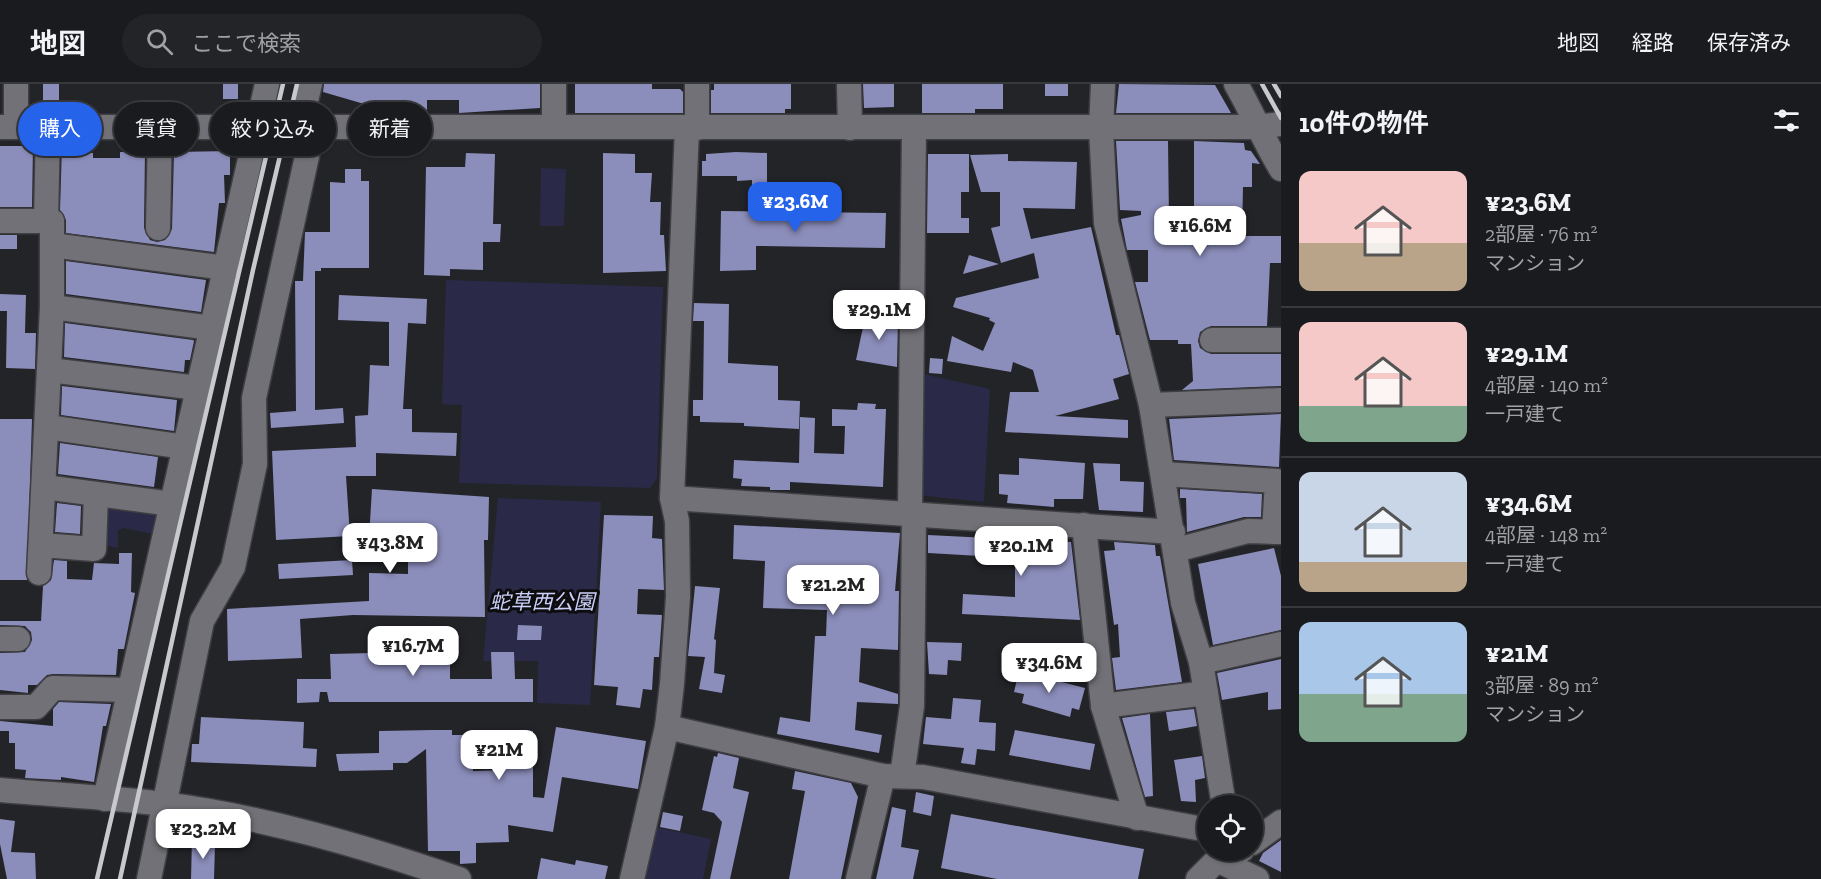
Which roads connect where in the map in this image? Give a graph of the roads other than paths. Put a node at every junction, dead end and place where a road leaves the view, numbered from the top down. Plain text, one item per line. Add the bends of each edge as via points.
1 (16, 84) edge
2 (267, 84) edge
3 (310, 84) edge
4 (554, 84) edge
5 (697, 84) edge
6 (849, 84) edge
7 (1103, 84) edge
8 (1236, 84) edge
9 (263, 102) edge
10 (306, 102) edge
11 (1281, 124) edge
12 (554, 125) junction
13 (336, 126) edge
14 (8, 127) edge
15 (1256, 127) junction
16 (692, 128) junction
17 (850, 128) junction
18 (914, 129) junction
19 (1101, 129) junction
20 (47, 156) edge
21 (159, 156) edge
22 (251, 156) edge
23 (307, 156) edge
24 (1281, 169) edge
25 (0, 221) edge
26 (46, 221) junction
27 (158, 228) dead end
28 (52, 245) junction
29 (226, 268) junction
30 (52, 307) junction
31 (212, 328) junction
32 (1212, 340) dead end
33 (1281, 340) edge
34 (49, 370) junction
35 (198, 388) junction
36 (1281, 400) edge
37 (1151, 405) junction
38 (47, 427) junction
39 (185, 447) junction
40 (1163, 474) junction
41 (44, 487) junction
42 (96, 494) junction
43 (672, 498) junction
44 (172, 504) junction
45 (912, 513) junction
46 (1084, 525) junction
47 (1278, 532) edge
48 (1175, 541) junction
49 (41, 545) junction
50 (39, 573) dead end
51 (1281, 644) edge
52 (1201, 662) junction
53 (130, 690) junction
54 (1206, 693) junction
55 (1103, 706) junction
56 (0, 707) edge
57 (667, 727) junction
58 (892, 776) junction
59 (0, 790) edge
60 (1222, 795) edge
61 (105, 799) junction
62 (164, 804) junction
63 (1137, 818) junction
64 (1281, 822) edge
65 (1197, 828) edge
66 (1263, 834) edge
67 (1224, 861) edge
68 (1244, 861) edge
69 (149, 879) edge
70 (459, 879) edge
71 (632, 879) edge
72 (858, 879) edge
73 (1198, 879) edge
74 (1257, 879) edge

1 - 14 street
2 - 9 street
3 - 10 street
4 - 12 street
5 - 16 street
6 - 17 street
7 - 19 street
8 - 15 street
11 - 15 street
12 - 13 street
12 - 16 street
15 - 19 street
15 - 24 street
16 - 17 street
16 - 43 street
17 - 18 street
18 - 19 street
18 - 45 street
19 - 37 street via 1106,223
20 - 26 street
21 - 27 street
22 - 29 street
23 - 62 street via 254,398 255,464 233,567 202,621
25 - 26 street
26 - 28 street via 52,221
28 - 29 street
28 - 30 street
29 - 31 street
30 - 31 street
30 - 34 street
31 - 35 street
32 - 33 street
34 - 35 street
34 - 38 street
35 - 39 street
36 - 37 street
37 - 40 street
38 - 39 street
38 - 41 street
39 - 44 street
40 - 47 street via 1277,481
40 - 48 street
41 - 42 street
41 - 49 street
42 - 44 street
42 - 49 street via 94,549
43 - 45 street
43 - 57 street via 677,521 678,597
44 - 53 street
45 - 46 street
45 - 58 street via 912,706
46 - 48 street
46 - 55 street
47 - 48 street via 1248,531
48 - 52 street via 1183,603
49 - 50 street
51 - 52 street
52 - 54 street
53 - 56 street via 53,688 36,707
53 - 61 street
54 - 55 street
54 - 60 street
55 - 63 street
57 - 58 street
57 - 71 street
58 - 63 street via 923,777
58 - 72 street
59 - 61 street
61 - 62 street
62 - 69 street
62 - 70 street via 372,849
63 - 65 street
64 - 66 street
67 - 73 street
68 - 74 street

